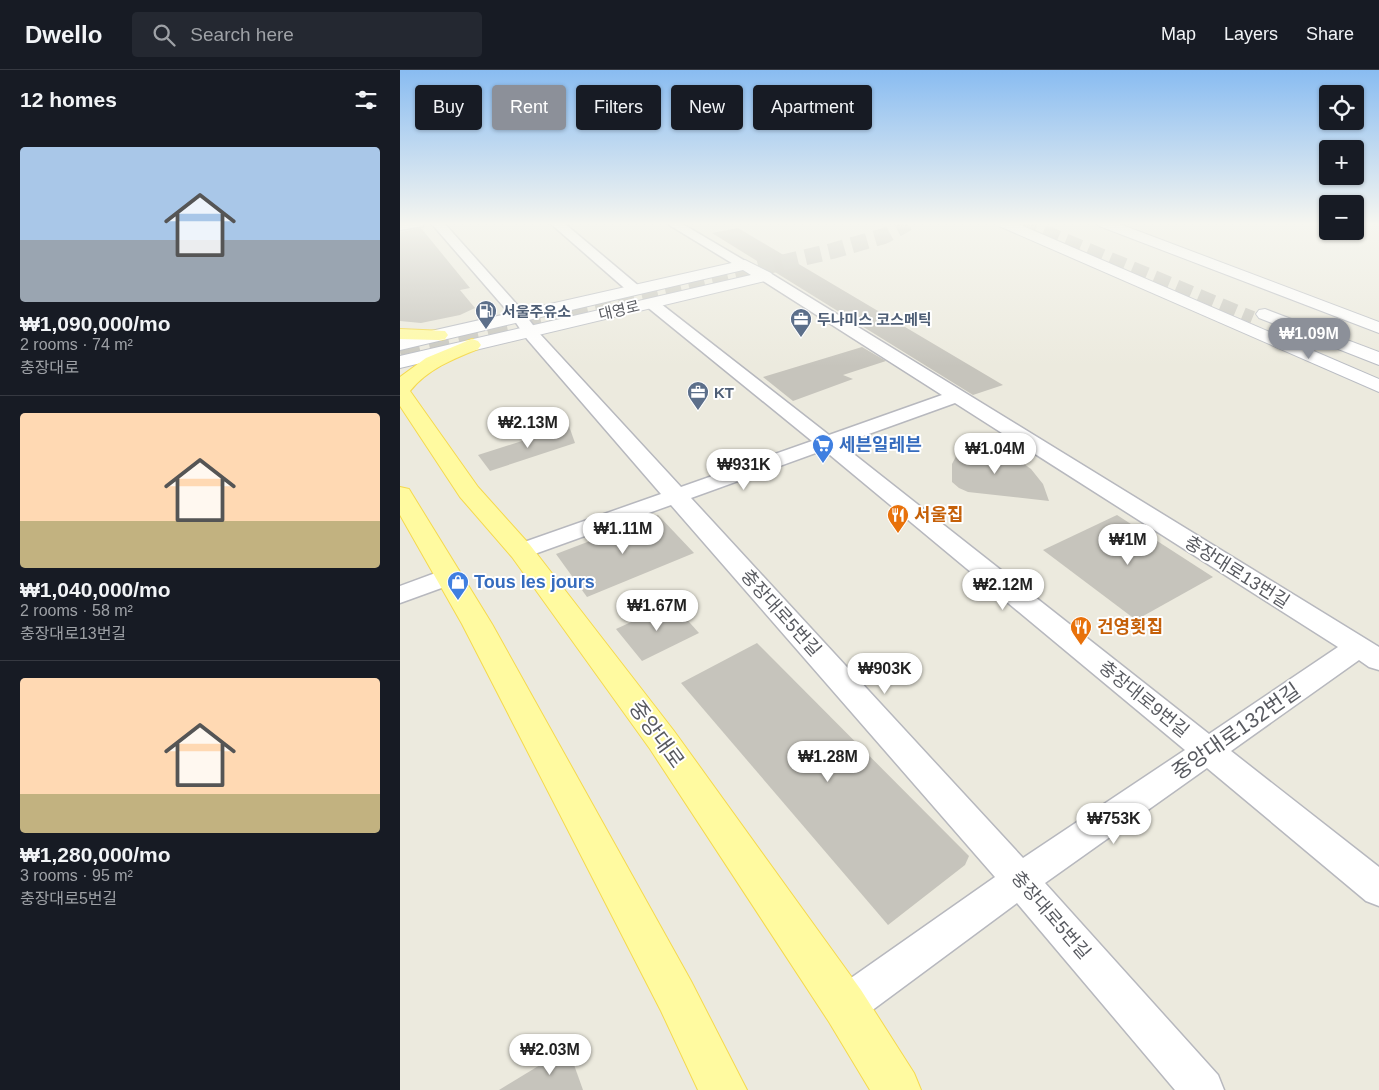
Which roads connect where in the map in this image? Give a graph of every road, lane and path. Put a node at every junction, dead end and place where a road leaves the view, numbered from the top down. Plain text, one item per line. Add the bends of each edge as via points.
1 (478, 271) edge
2 (613, 271) edge
3 (727, 271) edge
4 (755, 271) edge
5 (1114, 271) edge
6 (1229, 271) edge
7 (764, 276) junction
8 (643, 296) junction
9 (524, 324) junction
10 (1379, 328) edge
11 (400, 334) edge
12 (438, 335) junction
13 (400, 344) edge
14 (472, 345) junction
15 (1379, 359) edge
16 (400, 362) edge
17 (1379, 370) edge
18 (1379, 386) edge
19 (400, 391) edge
20 (955, 396) junction
21 (826, 442) junction
22 (400, 494) edge
23 (676, 496) junction
24 (521, 551) junction
25 (449, 576) junction
26 (400, 595) edge
27 (1368, 653) edge
28 (1208, 751) junction
29 (1020, 880) junction
30 (1379, 889) edge
31 (845, 1006) junction
32 (723, 1090) edge
33 (897, 1090) edge
34 (1203, 1090) edge

1 - 9 street, 충장대로5번길
2 - 8 street, 충장대로9번길
3 - 8 main road, 대영로
4 - 7 main road
5 - 18 main road
6 - 10 main road
7 - 8 main road, 대영로
7 - 20 street, 충장대로13번길
8 - 9 main road, 대영로
8 - 21 street, 충장대로9번길
9 - 12 main road, 대영로
9 - 14 main road, 대영로
9 - 23 street, 충장대로5번길
11 - 12 main road
12 - 13 main road, 대영로
14 - 16 main road, 대영로
14 - 19 main road via 436,359 417,371
15 - 17 main road via 1258,316
19 - 24 main road, 중앙대로 via 469,492
20 - 21 street
20 - 27 street, 충장대로13번길
21 - 23 street
21 - 28 street, 충장대로9번길
22 - 25 main road
23 - 24 street
23 - 29 street, 충장대로5번길
24 - 31 main road, 중앙대로 via 662,740
25 - 26 street
25 - 32 main road via 676,996
27 - 28 street, 중앙대로132번길
28 - 29 street, 중앙대로132번길
28 - 30 street, 충장대로9번길
29 - 31 street, 중앙대로132번길
29 - 34 street, 충장대로5번길
31 - 33 main road, 중앙대로

